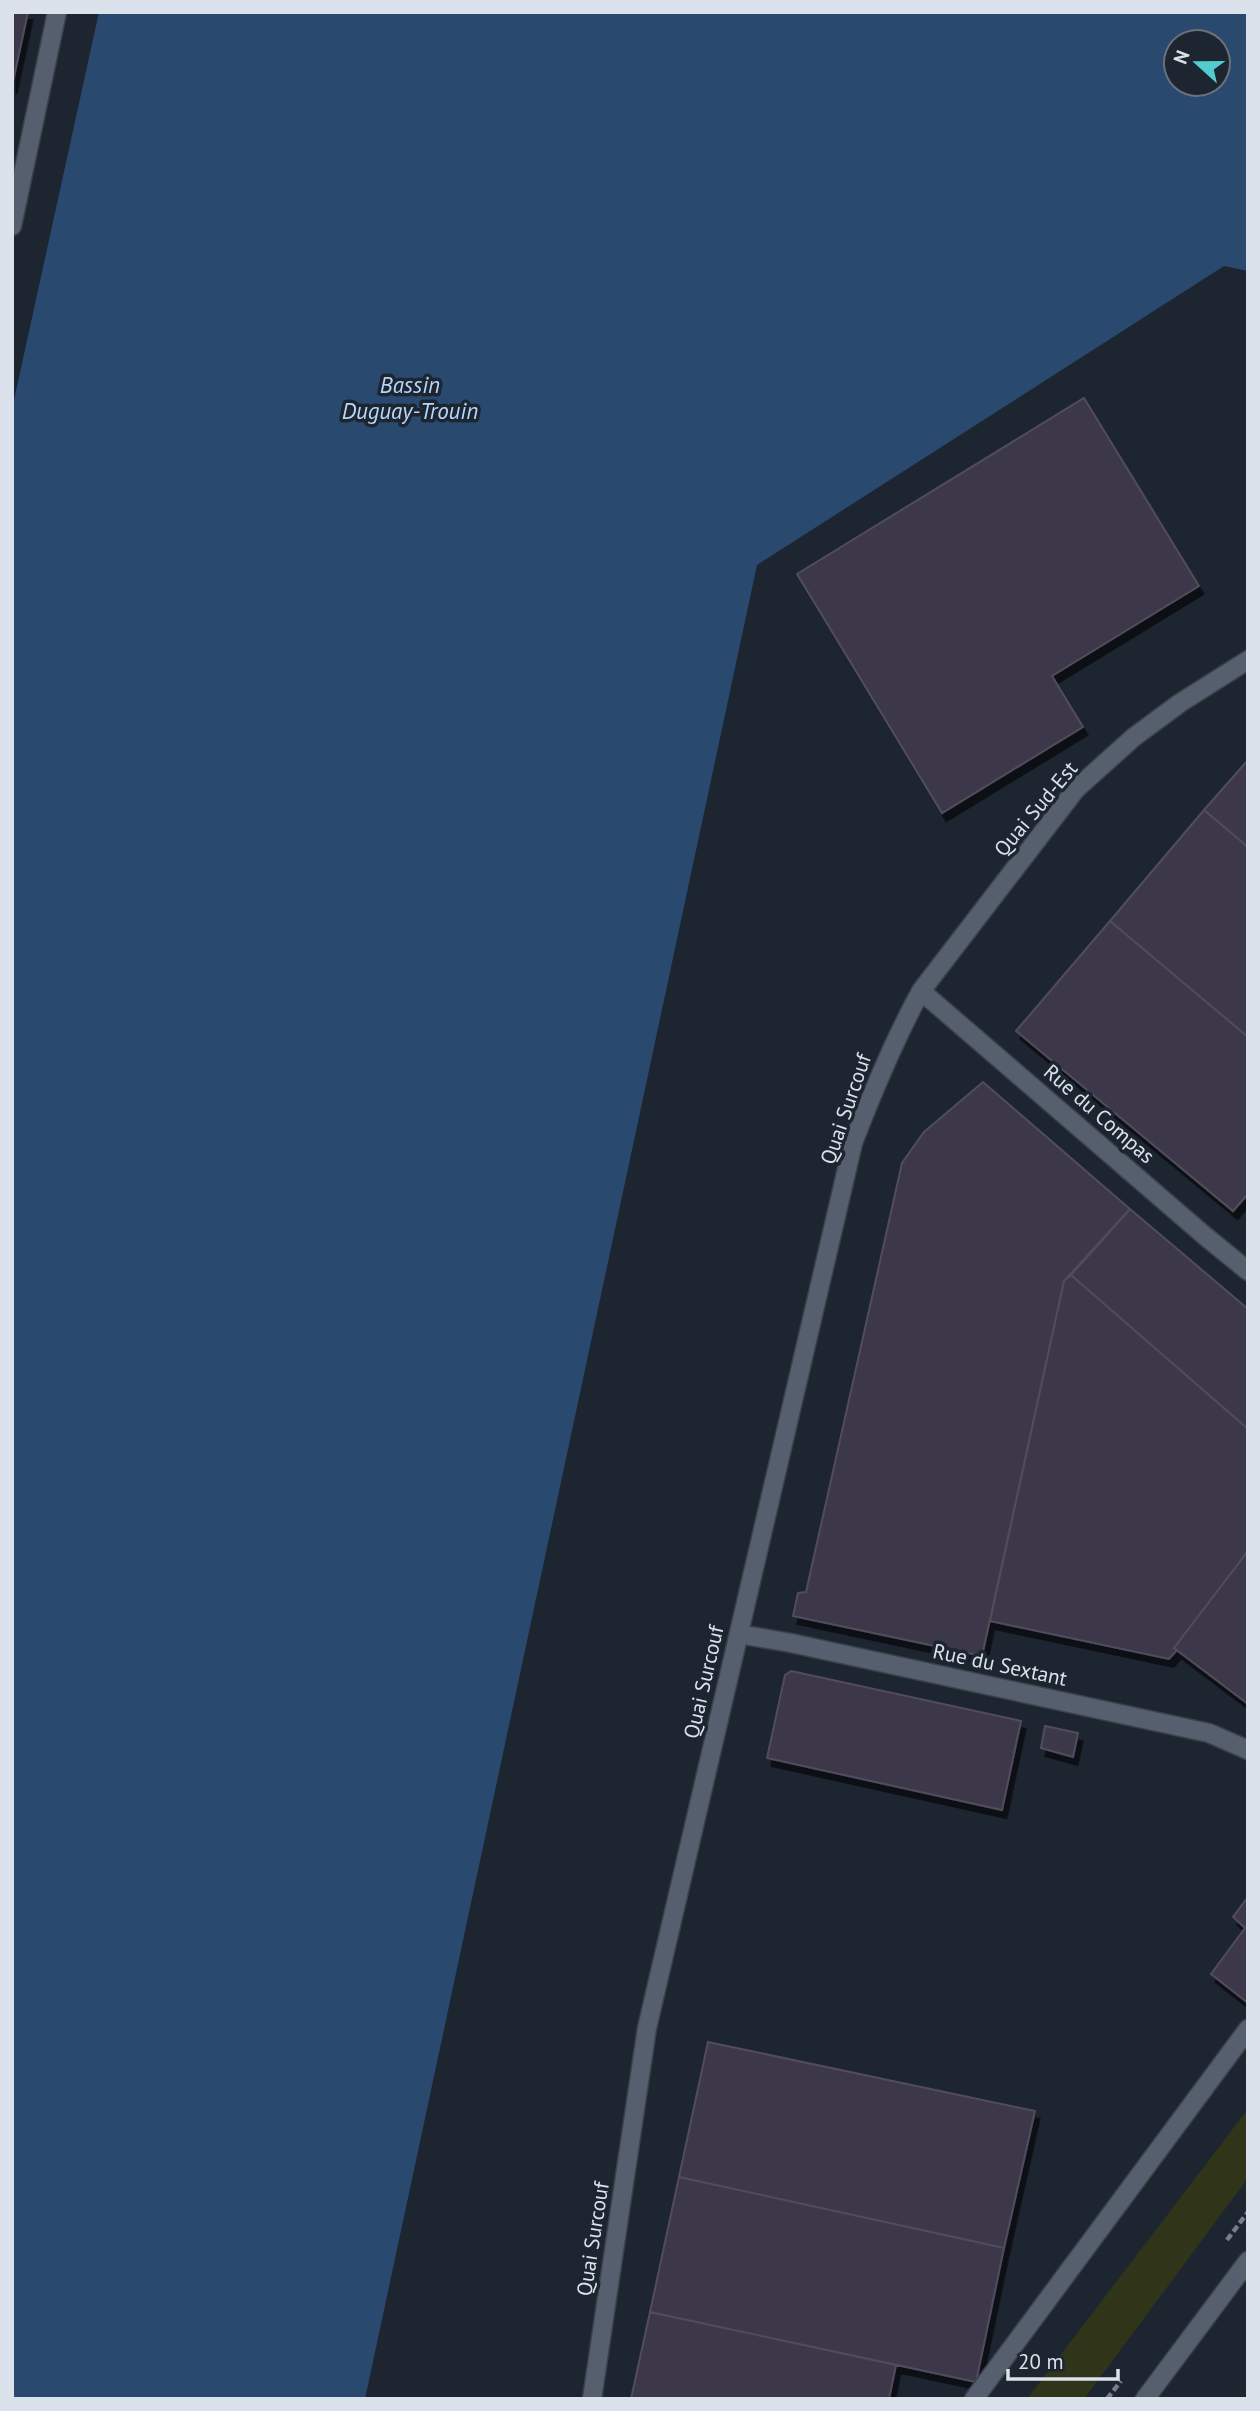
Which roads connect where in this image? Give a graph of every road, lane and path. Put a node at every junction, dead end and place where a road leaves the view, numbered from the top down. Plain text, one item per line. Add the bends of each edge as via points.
1 (57, 12) edge
2 (12, 226) edge
3 (1248, 660) edge
4 (921, 991) junction
5 (1248, 1270) edge
6 (739, 1634) junction
7 (1248, 1750) edge
8 (1248, 2029) edge
9 (1248, 2261) edge
10 (592, 2399) edge
11 (974, 2399) edge
12 (1145, 2399) edge

1 - 2 street
3 - 4 street, Quai Sud-Est via 1134,737 1076,789
4 - 5 street, Rue du Compas
4 - 6 street, Quai Surcouf via 877,1080 853,1143
6 - 7 street, Rue du Sextant via 1209,1733
6 - 10 street, Quai Surcouf via 647,2028
8 - 11 street
9 - 12 street

